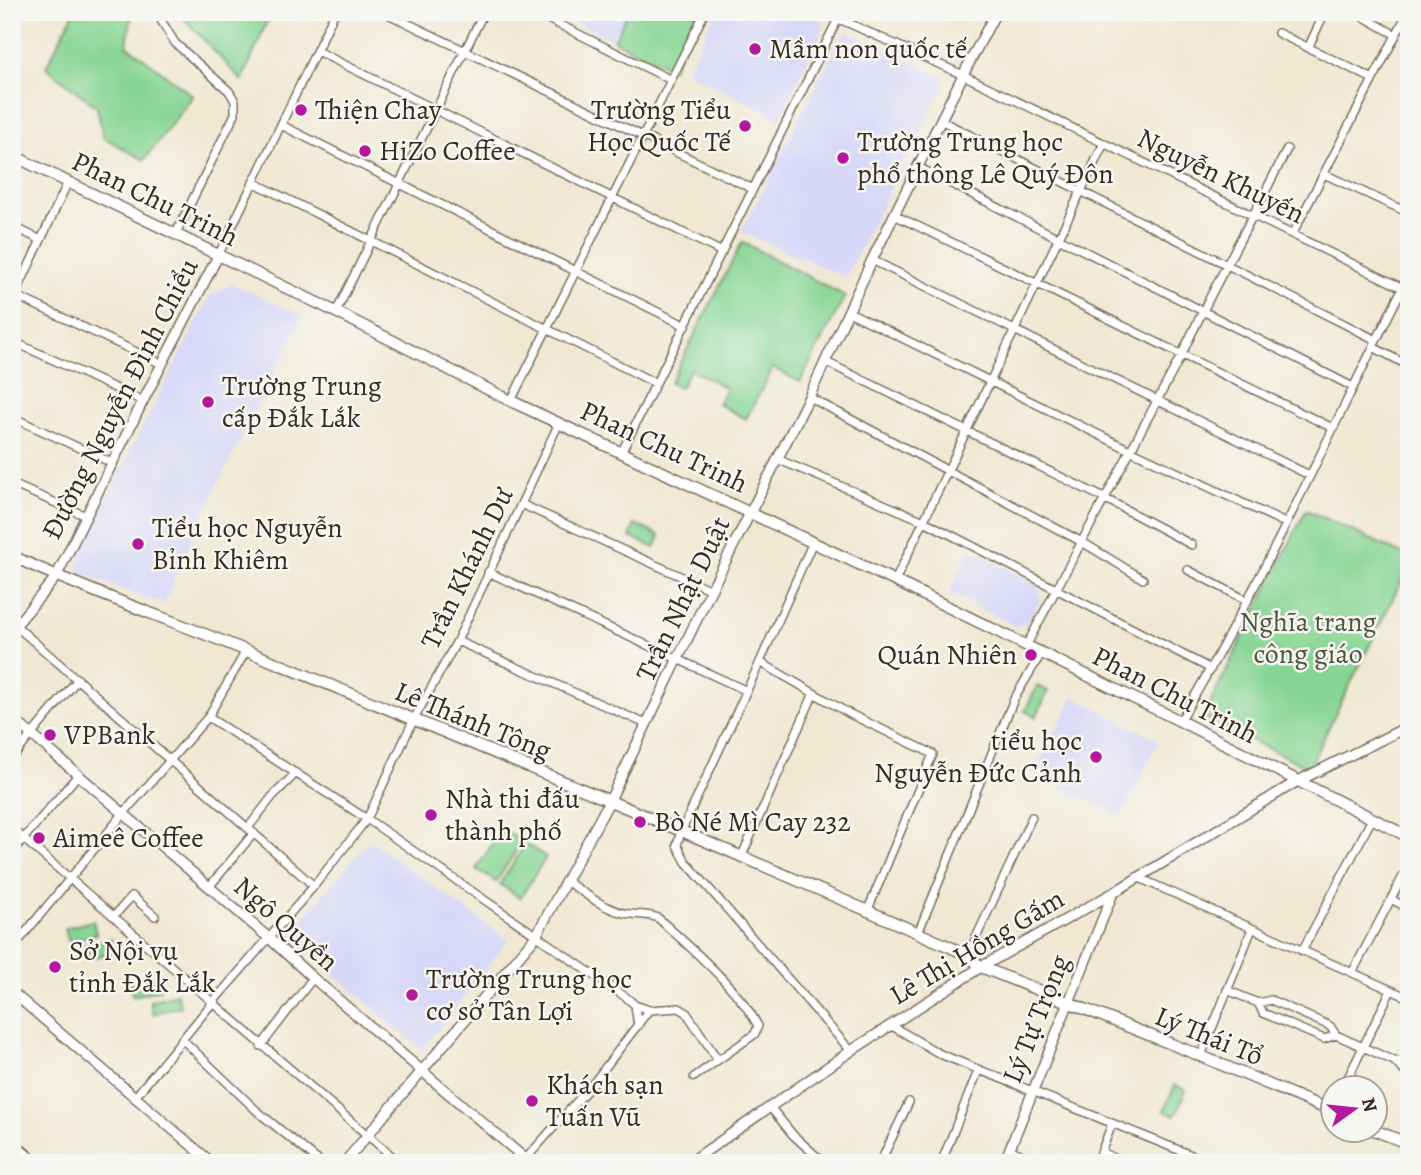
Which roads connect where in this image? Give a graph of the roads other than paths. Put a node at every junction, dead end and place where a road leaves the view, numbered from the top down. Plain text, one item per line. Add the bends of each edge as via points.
1 (156, 12) edge
2 (335, 12) edge
3 (384, 12) edge
4 (484, 12) edge
5 (534, 12) edge
6 (705, 12) edge
7 (824, 12) edge
8 (996, 12) edge
9 (1325, 12) edge
10 (1355, 12) edge
11 (1408, 12) edge
12 (838, 19) junction
13 (1278, 33) dead end
14 (1396, 35) junction
15 (1308, 48) junction
16 (317, 51) junction
17 (464, 51) junction
18 (962, 75) junction
19 (1373, 79) junction
20 (671, 80) junction
21 (435, 111) junction
22 (940, 120) junction
23 (281, 125) junction
24 (643, 138) junction
25 (1104, 143) junction
26 (1287, 149) dead end
27 (12, 155) edge
28 (918, 167) junction
29 (1324, 174) junction
30 (254, 182) junction
31 (68, 183) junction
32 (401, 184) junction
33 (753, 190) junction
34 (1082, 190) junction
35 (612, 197) junction
36 (1409, 213) edge
37 (894, 215) junction
38 (1255, 215) junction
39 (12, 226) edge
40 (1293, 233) junction
41 (174, 235) junction
42 (1058, 238) junction
43 (41, 240) junction
44 (372, 241) junction
45 (722, 252) junction
46 (218, 256) junction
47 (872, 260) junction
48 (1226, 265) junction
49 (577, 272) junction
50 (1037, 282) junction
51 (1406, 290) edge
52 (13, 297) edge
53 (336, 312) junction
54 (849, 312) junction
55 (1202, 312) junction
56 (686, 326) junction
57 (548, 330) junction
58 (1015, 331) junction
59 (12, 341) edge
60 (1374, 344) junction
61 (1181, 355) junction
62 (826, 362) junction
63 (162, 364) junction
64 (1409, 366) edge
65 (991, 381) junction
66 (655, 383) junction
67 (1353, 387) junction
68 (809, 397) junction
69 (1158, 399) junction
70 (143, 401) junction
71 (511, 401) junction
72 (12, 417) edge
73 (559, 423) junction
74 (1333, 428) junction
75 (967, 430) junction
76 (1130, 450) junction
77 (621, 453) junction
78 (777, 459) junction
79 (112, 463) junction
80 (949, 471) junction
81 (1309, 475) junction
82 (12, 484) edge
83 (1104, 498) junction
84 (521, 504) junction
85 (751, 513) junction
86 (86, 516) junction
87 (924, 521) junction
88 (1285, 523) junction
89 (1082, 542) junction
90 (812, 544) junction
91 (1192, 545) dead end
92 (12, 556) edge
93 (1188, 570) dead end
94 (488, 572) junction
95 (57, 577) junction
96 (1143, 579) dead end
97 (895, 581) junction
98 (711, 590) junction
99 (1057, 591) junction
100 (1248, 601) junction
101 (14, 628) edge
102 (457, 641) junction
103 (1026, 646) junction
104 (246, 651) junction
105 (1041, 653) junction
106 (679, 659) junction
107 (760, 662) junction
108 (1211, 669) junction
109 (78, 679) junction
110 (747, 691) junction
111 (814, 694) junction
112 (208, 717) junction
113 (12, 718) edge
114 (413, 721) junction
115 (1180, 721) junction
116 (646, 724) junction
117 (1409, 726) edge
118 (32, 735) junction
119 (12, 758) edge
120 (170, 760) junction
121 (296, 773) junction
122 (78, 775) junction
123 (1296, 782) junction
124 (609, 802) junction
125 (123, 814) junction
126 (1032, 817) dead end
127 (367, 819) junction
128 (1372, 820) junction
129 (12, 830) edge
130 (251, 831) junction
131 (681, 832) junction
132 (1409, 837) edge
133 (24, 839) junction
134 (12, 852) edge
135 (741, 858) junction
136 (1409, 865) edge
137 (1137, 877) junction
138 (71, 879) junction
139 (566, 881) junction
140 (314, 886) junction
141 (209, 887) junction
142 (1113, 893) junction
143 (1391, 899) junction
144 (1409, 909) edge
145 (867, 912) junction
146 (114, 916) junction
147 (155, 916) dead end
148 (1252, 929) junction
149 (918, 933) junction
150 (536, 936) junction
151 (270, 939) junction
152 (12, 949) edge
153 (1302, 951) junction
154 (968, 955) junction
155 (981, 968) junction
156 (1352, 973) junction
157 (313, 978) junction
158 (1227, 990) junction
159 (1391, 990) junction
160 (12, 992) edge
161 (1409, 998) edge
162 (213, 1002) junction
163 (1066, 1003) junction
164 (1258, 1003) junction
165 (635, 1005) junction
166 (649, 1010) junction
167 (638, 1026) junction
168 (892, 1026) junction
169 (1336, 1035) junction
170 (182, 1040) junction
171 (261, 1046) junction
172 (1363, 1047) junction
173 (851, 1051) junction
174 (1201, 1056) junction
175 (718, 1060) junction
176 (1409, 1060) edge
177 (1394, 1061) junction
178 (978, 1070) junction
179 (422, 1071) junction
180 (1350, 1074) edge
181 (1409, 1076) edge
182 (694, 1077) dead end
183 (1031, 1092) junction
184 (135, 1097) junction
185 (909, 1102) dead end
186 (1320, 1105) edge
187 (770, 1107) junction
188 (1112, 1124) junction
189 (366, 1135) junction
190 (1390, 1136) edge
191 (12, 1143) edge
192 (1409, 1144) edge
193 (1009, 1149) junction
194 (1102, 1152) junction
195 (527, 1162) edge
196 (35, 1163) edge
197 (212, 1163) edge
198 (321, 1163) edge
199 (344, 1163) edge
200 (400, 1163) edge
201 (689, 1163) edge
202 (824, 1163) edge
203 (880, 1163) edge
204 (940, 1163) edge
205 (1004, 1163) edge
206 (1040, 1163) edge
207 (1097, 1163) edge
208 (1124, 1163) edge
209 (1211, 1163) edge

1 - 41 street via 175,43 235,100 235,114
2 - 16 street
3 - 17 street
4 - 17 street
5 - 20 street
6 - 20 street
7 - 12 street, Nguyễn Khuyến
8 - 18 street, Trần Nhật Duật
9 - 15 street
10 - 14 street
11 - 14 street
12 - 18 street, Nguyễn Khuyến
12 - 33 street
13 - 15 street
14 - 19 street
15 - 19 street
16 - 21 street
16 - 23 street
17 - 21 street
17 - 24 street
18 - 22 street, Trần Nhật Duật
18 - 25 street, Nguyễn Khuyến
19 - 29 street
20 - 24 street
21 - 32 street
21 - 35 street
22 - 28 street, Trần Nhật Duật
22 - 34 street
23 - 30 street
23 - 32 street
24 - 33 street
24 - 35 street
25 - 34 street
25 - 38 street, Nguyễn Khuyến
26 - 38 street
27 - 31 main road, Phan Chu Trinh
28 - 37 street, Trần Nhật Duật
28 - 42 street
29 - 36 street
29 - 40 street
30 - 44 street
30 - 46 street
31 - 41 main road, Phan Chu Trinh
31 - 43 street
32 - 44 street
32 - 49 street
33 - 45 street
34 - 42 street
34 - 48 street
35 - 45 street
35 - 49 street
37 - 47 street, Trần Nhật Duật
37 - 50 street
38 - 40 street, Nguyễn Khuyến
38 - 48 street
39 - 43 street
40 - 51 street, Nguyễn Khuyến
41 - 46 main road, Phan Chu Trinh
42 - 50 street
42 - 55 street
43 - 52 street
44 - 53 street
44 - 57 street
45 - 56 street
46 - 53 main road, Phan Chu Trinh
46 - 63 street, Đường Nguyễn Đình Chiểu
47 - 54 street, Trần Nhật Duật
47 - 58 street
48 - 55 street
48 - 60 street
49 - 56 street
49 - 57 street
50 - 58 street
50 - 61 street
51 - 60 street
52 - 63 street
53 - 71 main road, Phan Chu Trinh
54 - 62 street, Trần Nhật Duật
54 - 65 street
55 - 61 street
55 - 67 street
56 - 66 street
57 - 66 street
57 - 71 street
58 - 65 street
58 - 69 street
59 - 70 street
60 - 64 street
60 - 67 street
61 - 69 street
61 - 74 street
62 - 68 street, Trần Nhật Duật
62 - 75 street
63 - 70 street, Đường Nguyễn Đình Chiểu
65 - 75 street
65 - 76 street
66 - 77 street
67 - 74 street
68 - 78 street, Trần Nhật Duật
68 - 80 street
69 - 76 street
69 - 81 street
70 - 79 street, Đường Nguyễn Đình Chiểu
71 - 73 main road, Phan Chu Trinh
72 - 79 street
73 - 77 main road, Phan Chu Trinh
73 - 84 street, Trần Khánh Dư
74 - 81 street
75 - 80 street
75 - 83 street
76 - 83 street
76 - 88 street
77 - 85 main road, Phan Chu Trinh
78 - 85 street, Trần Nhật Duật
78 - 87 street
79 - 86 street, Đường Nguyễn Đình Chiểu
80 - 87 street
80 - 89 street
81 - 88 street
82 - 86 street
83 - 89 street
83 - 91 street
84 - 94 street, Trần Khánh Dư
84 - 98 street
85 - 90 main road, Phan Chu Trinh
85 - 98 street, Trần Nhật Duật
86 - 95 street, Đường Nguyễn Đình Chiểu
87 - 97 street
87 - 99 street
88 - 100 street
89 - 96 street
89 - 99 street
90 - 97 main road, Phan Chu Trinh
90 - 107 street
92 - 95 main road, Lê Thánh Tông
93 - 100 street
94 - 102 street, Trần Khánh Dư
94 - 106 street
95 - 101 street, Đường Nguyễn Đình Chiểu
95 - 104 main road, Lê Thánh Tông
97 - 103 main road, Phan Chu Trinh
98 - 106 street, Trần Nhật Duật
99 - 103 street
99 - 108 street
100 - 108 street
101 - 109 street
102 - 114 street, Trần Khánh Dư
102 - 116 street
103 - 105 main road, Phan Chu Trinh
104 - 112 street
104 - 114 main road, Lê Thánh Tông
105 - 115 main road, Phan Chu Trinh
105 - 149 street via 1014,699
106 - 110 street
106 - 116 street, Trần Nhật Duật
107 - 110 street
107 - 111 street
108 - 115 street
109 - 118 street
109 - 120 street
110 - 131 street
111 - 135 street
111 - 145 street via 933,754
112 - 120 street
112 - 121 street
113 - 118 street, Ngô Quyền
114 - 124 main road, Lê Thánh Tông
114 - 127 street, Trần Khánh Dư
115 - 123 main road, Phan Chu Trinh
116 - 124 street, Trần Nhật Duật
117 - 123 street, Lê Thị Hồng Gấm
118 - 119 street
118 - 122 street, Ngô Quyền
120 - 125 street
120 - 130 street
121 - 127 street
121 - 130 street via 272,797
122 - 125 street, Ngô Quyền
122 - 133 street
123 - 128 main road, Phan Chu Trinh
123 - 137 street, Lê Thị Hồng Gấm
124 - 131 main road, Lê Thánh Tông
124 - 139 street, Trần Nhật Duật
125 - 138 street
125 - 141 street, Ngô Quyền
126 - 154 street
127 - 140 street, Trần Khánh Dư
127 - 150 street
128 - 132 main road, Phan Chu Trinh
128 - 153 street
129 - 133 street
130 - 140 street
130 - 141 street
131 - 135 main road, Lê Thánh Tông
131 - 173 street via 677,845 686,862
133 - 134 street
133 - 138 street
135 - 145 main road, Lê Thánh Tông
136 - 143 street
137 - 142 street, Lê Thị Hồng Gấm
137 - 148 street
138 - 146 street
138 - 152 street
139 - 150 street, Trần Nhật Duật
139 - 175 street via 623,914 658,918 737,996 758,1031
140 - 151 street, Trần Khánh Dư
141 - 151 street, Ngô Quyền
142 - 155 street, Lê Thị Hồng Gấm
142 - 163 street, Lý Tự Trọng
143 - 144 street
143 - 156 street
145 - 149 main road, Lê Thánh Tông
146 - 147 street via 132,896
146 - 162 street
148 - 153 street
148 - 158 street
149 - 154 main road, Lê Thánh Tông
150 - 165 street
150 - 179 street, Trần Nhật Duật
151 - 157 street, Ngô Quyền
151 - 162 street, Trần Khánh Dư
153 - 156 street
154 - 155 main road, Lê Thánh Tông
155 - 163 main road, Lê Thánh Tông
155 - 168 street, Lê Thị Hồng Gấm
156 - 159 street
157 - 171 street
157 - 179 street, Ngô Quyền
158 - 164 street
158 - 174 street
159 - 161 street
159 - 172 street
160 - 184 street
162 - 170 street, Trần Khánh Dư
162 - 171 street
163 - 174 main road, Lý Thái Tổ
163 - 183 street, Lý Tự Trọng
164 - 169 street via 1271,1000 1330,1026
164 - 169 street via 1263,1013 1324,1039
165 - 166 street
165 - 167 street
166 - 167 street
166 - 175 street via 669,1007 686,1012
167 - 195 street
168 - 173 street, Lê Thị Hồng Gấm
168 - 178 street
169 - 172 street
170 - 184 street, Trần Khánh Dư
170 - 198 street
171 - 189 street
172 - 177 street
172 - 180 street
173 - 187 street, Lê Thị Hồng Gấm
174 - 186 main road, Lý Thái Tổ
175 - 182 street
176 - 177 street
177 - 181 street
178 - 183 street
178 - 204 street
179 - 189 street, Trần Nhật Duật
179 - 195 street, Ngô Quyền
183 - 188 street
183 - 193 street, Lý Tự Trọng
184 - 197 street
185 - 203 street
187 - 201 street, Lê Thị Hồng Gấm
187 - 202 street
188 - 194 street
188 - 209 street
189 - 199 street, Trần Nhật Duật
189 - 200 street
190 - 192 main road
191 - 196 main road
193 - 205 street, Lý Tự Trọng
193 - 206 street
194 - 207 street
194 - 208 street

